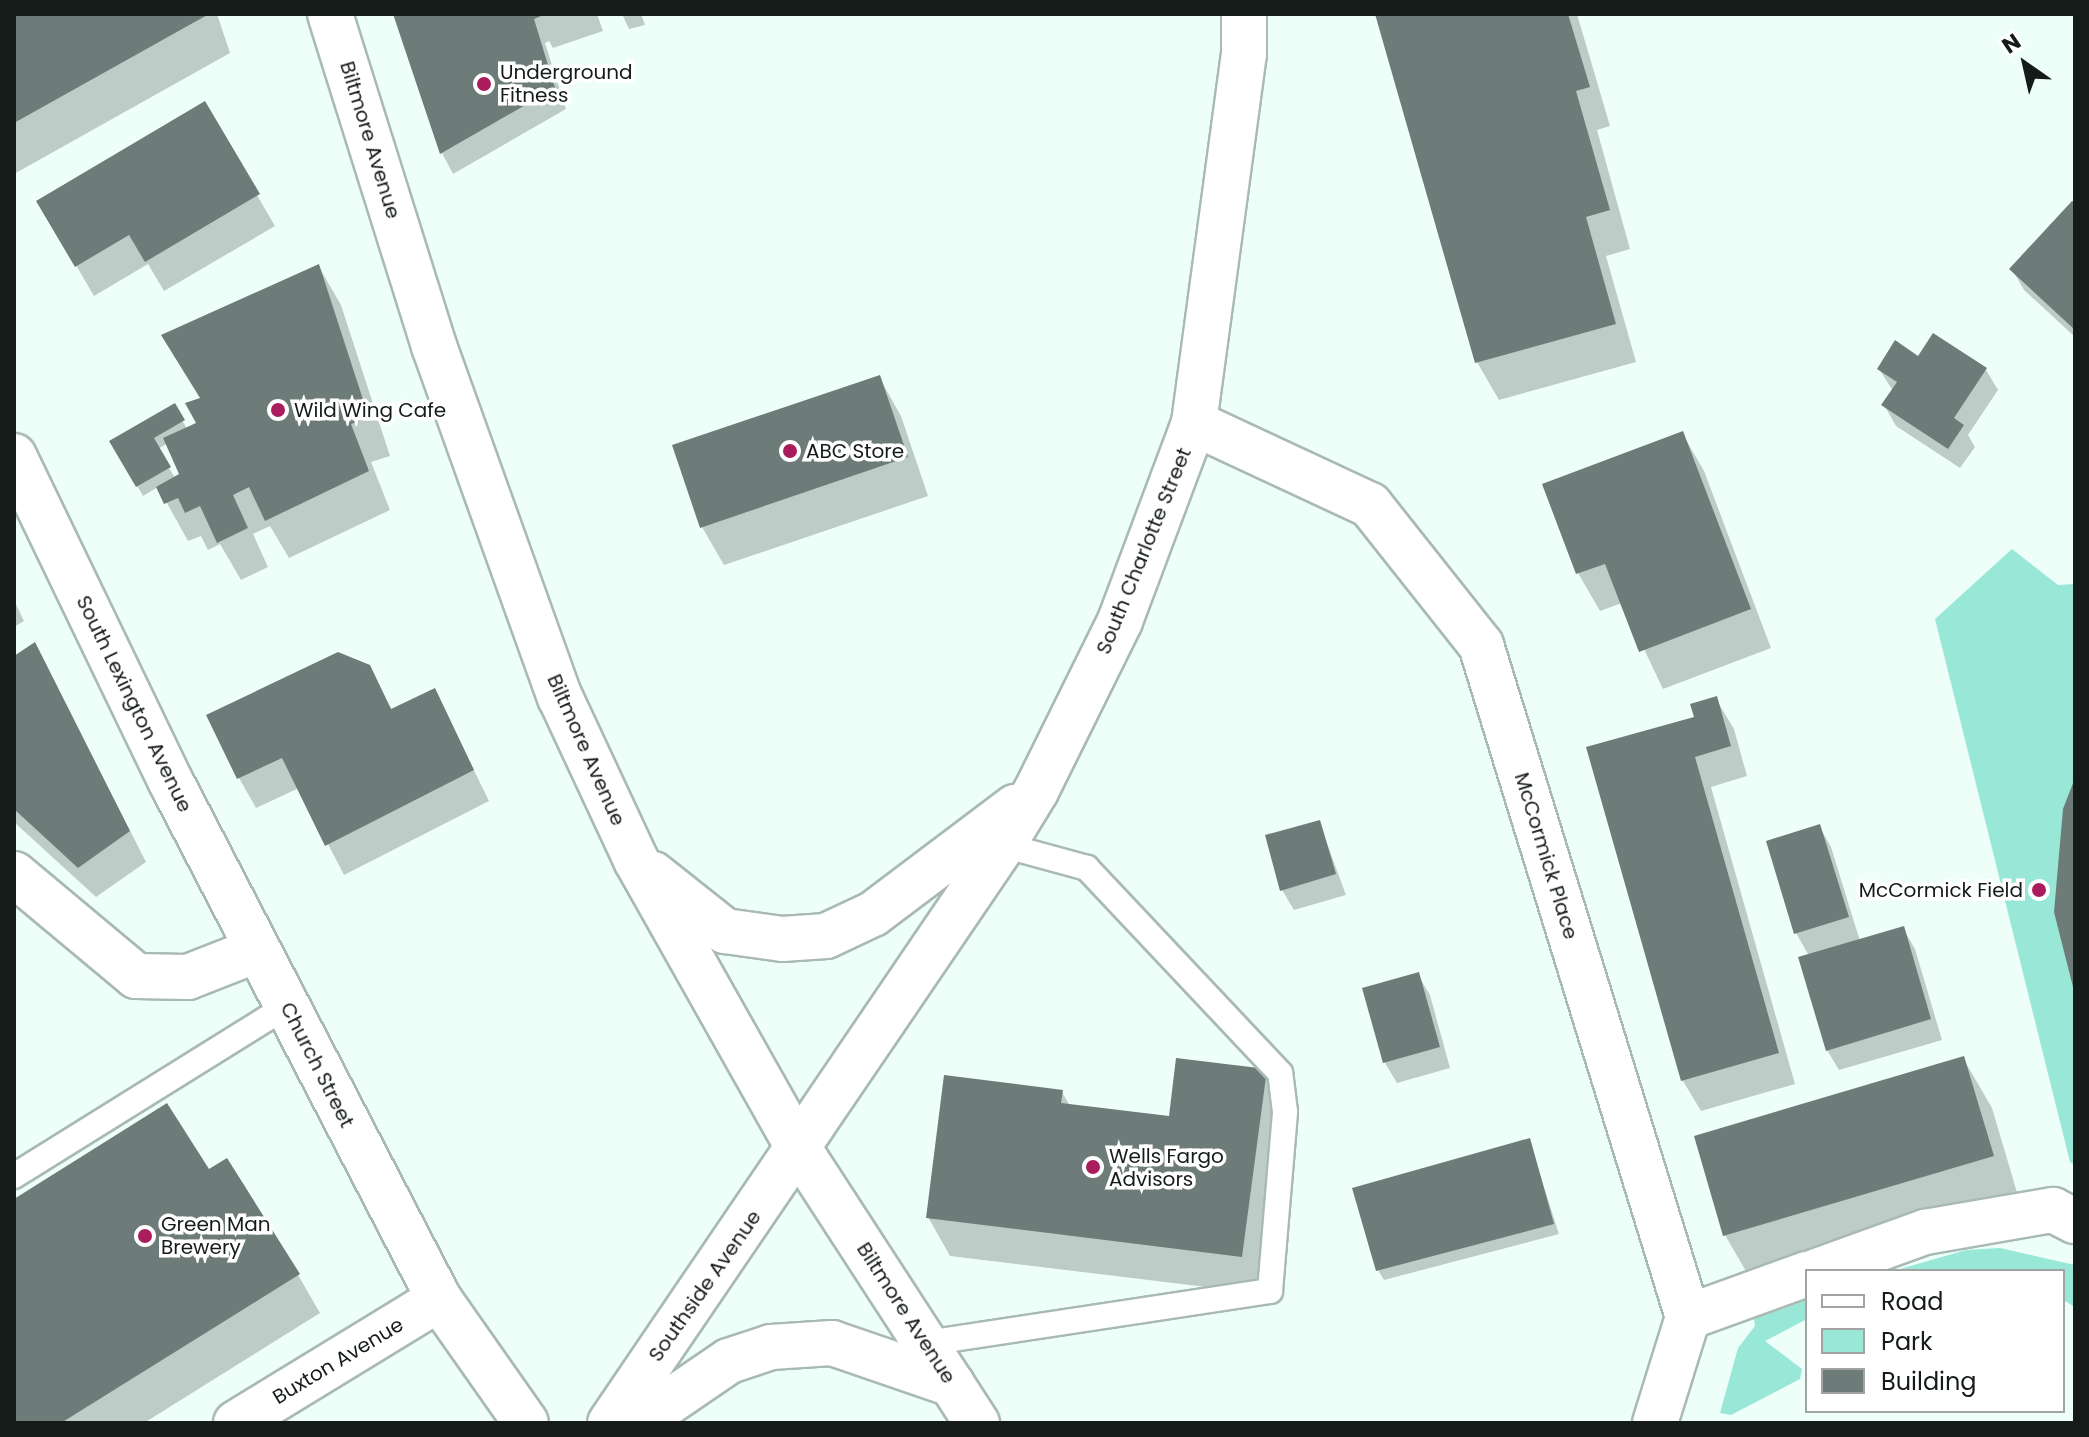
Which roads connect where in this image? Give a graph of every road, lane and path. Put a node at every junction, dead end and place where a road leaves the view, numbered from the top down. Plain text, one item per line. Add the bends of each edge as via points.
1 (330, 14) edge
2 (1244, 14) edge
3 (1194, 423) junction
4 (14, 456) edge
5 (1036, 791) junction
6 (1003, 845) junction
7 (636, 860) junction
8 (14, 874) edge
9 (257, 950) junction
10 (286, 1007) junction
11 (799, 1149) junction
12 (14, 1176) edge
13 (2075, 1221) edge
14 (1823, 1269) edge
15 (1805, 1275) edge
16 (439, 1299) junction
17 (1688, 1317) junction
18 (926, 1343) junction
19 (952, 1384) junction
20 (236, 1423) edge
21 (526, 1423) edge
22 (610, 1423) edge
23 (638, 1423) edge
24 (977, 1423) edge
25 (1655, 1423) edge

1 - 7 main road, Biltmore Avenue via 434,346 560,697
2 - 3 main road, South Charlotte Street via 1244,54
3 - 5 main road, South Charlotte Street via 1120,621
3 - 17 main road, McCormick Place via 1370,505 1481,645
4 - 9 main road, South Lexington Avenue
5 - 6 main road, South Charlotte Street
5 - 7 main road via 873,914 826,936 782,939 725,931
6 - 11 main road, South Charlotte Street
6 - 18 lane via 1087,868 1280,1073 1285,1112 1270,1291
7 - 11 main road, Biltmore Avenue
8 - 9 main road via 136,976 188,977
9 - 10 main road, Church Street
10 - 12 lane
10 - 16 main road, Church Street
11 - 18 main road, Biltmore Avenue
11 - 22 main road, Southside Avenue
13 - 14 main road via 2053,1210 1925,1232
15 - 17 main road
16 - 20 main road, Buxton Avenue
16 - 21 main road, Church Street
17 - 25 main road
18 - 19 main road, Biltmore Avenue
19 - 23 main road via 832,1343 771,1347 729,1361
19 - 24 main road, Biltmore Avenue

